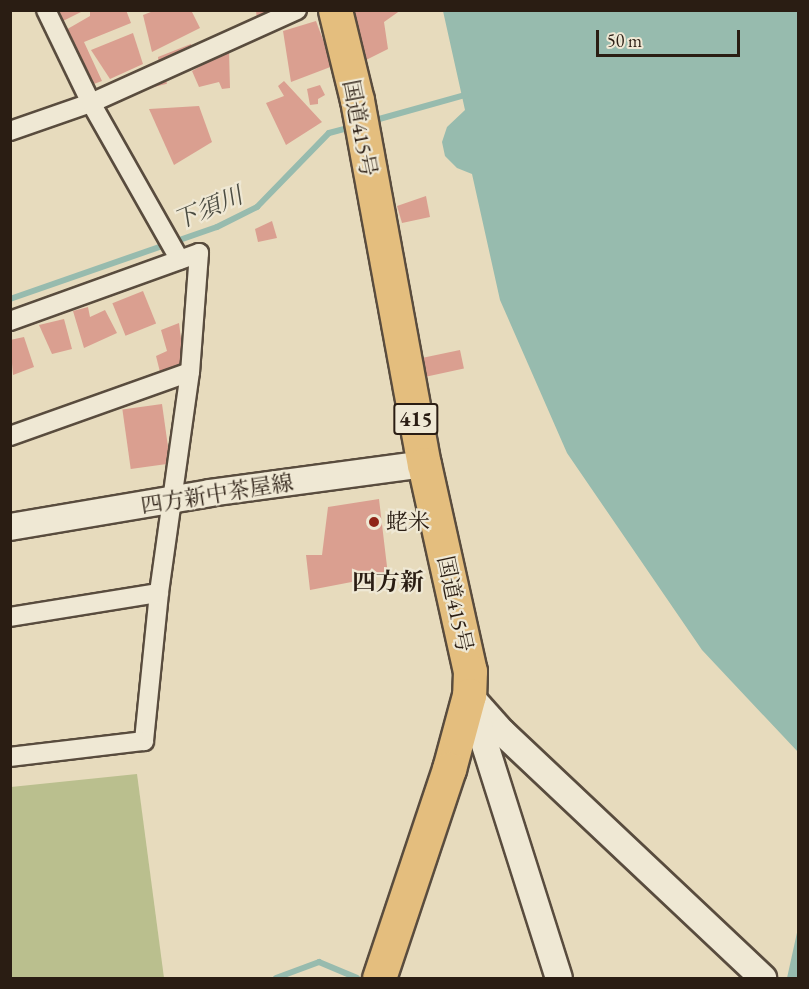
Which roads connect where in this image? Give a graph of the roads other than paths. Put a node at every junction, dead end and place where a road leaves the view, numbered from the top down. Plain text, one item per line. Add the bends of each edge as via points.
1 (46, 10) edge
2 (297, 10) edge
3 (335, 10) edge
4 (91, 103) junction
5 (10, 131) edge
6 (180, 260) junction
7 (10, 321) edge
8 (190, 372) junction
9 (10, 436) edge
10 (424, 464) junction
11 (172, 500) junction
12 (10, 527) edge
13 (159, 593) junction
14 (10, 617) edge
15 (469, 695) junction
16 (10, 757) edge
17 (759, 974) edge
18 (380, 977) edge
19 (559, 978) edge

1 - 4 street
2 - 4 street
3 - 10 highway, 国道415号 / 415 via 357,100
4 - 5 street
4 - 6 street
6 - 7 street
6 - 8 street via 199,253
8 - 9 street
8 - 11 street
10 - 11 street, 四方新中茶屋線
10 - 15 highway, 国道415号 / 415 via 464,642
11 - 12 street, 四方新中茶屋線
11 - 13 street
13 - 14 street
13 - 16 street via 144,741
15 - 17 street via 502,732
15 - 18 highway, 国道415号 / 415 via 449,769
15 - 19 street

